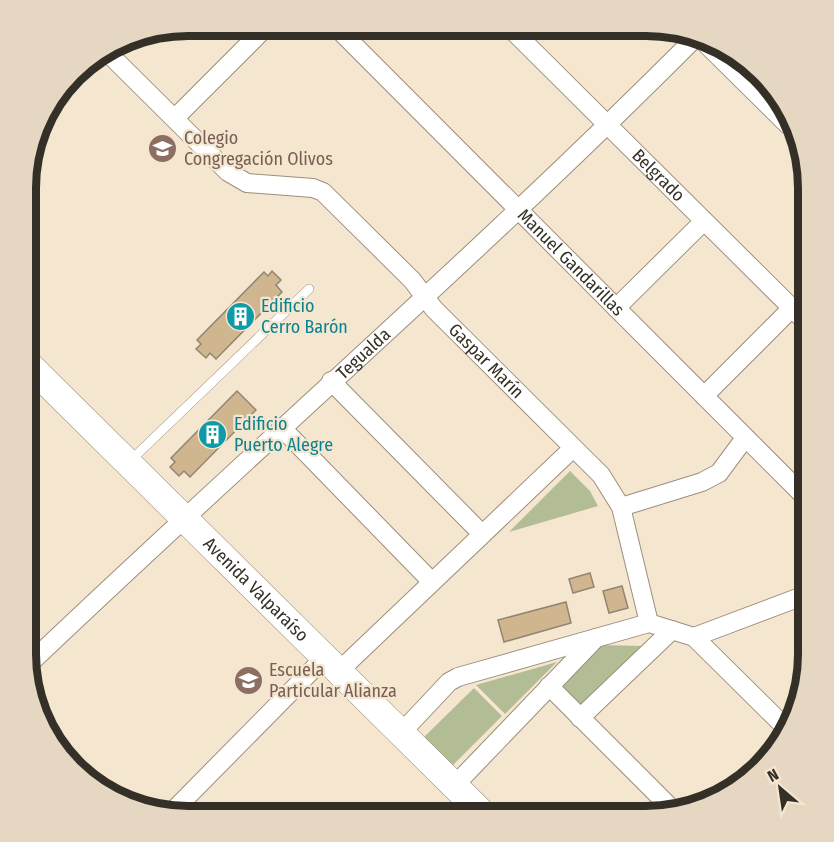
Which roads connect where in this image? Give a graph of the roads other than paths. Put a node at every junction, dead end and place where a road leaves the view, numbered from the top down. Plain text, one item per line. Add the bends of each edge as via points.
1 (257, 36) edge
2 (344, 36) edge
3 (518, 36) edge
4 (690, 43) edge
5 (715, 53) edge
6 (112, 56) edge
7 (176, 118) junction
8 (780, 118) edge
9 (608, 126) junction
10 (518, 209) junction
11 (704, 221) junction
12 (309, 289) dead end
13 (424, 296) junction
14 (616, 308) junction
15 (792, 308) junction
16 (798, 314) edge
17 (36, 372) edge
18 (331, 381) junction
19 (704, 396) junction
20 (281, 427) junction
21 (746, 438) junction
22 (572, 449) junction
23 (129, 462) junction
24 (798, 490) edge
25 (621, 507) junction
26 (184, 516) junction
27 (482, 534) junction
28 (432, 582) junction
29 (798, 598) edge
30 (649, 623) junction
31 (672, 630) junction
32 (597, 636) junction
33 (694, 637) junction
34 (36, 657) edge
35 (332, 664) junction
36 (549, 686) junction
37 (580, 718) junction
38 (781, 723) edge
39 (401, 733) junction
40 (454, 786) junction
41 (667, 805) edge
42 (179, 806) edge
43 (475, 806) edge

1 - 7 street
2 - 10 street, Manuel Gandarillas
3 - 9 street, Belgrado
4 - 9 street, Tegualda
5 - 8 street
6 - 7 street
7 - 13 street, Gaspar Marín via 239,179 323,192
9 - 10 street, Tegualda
9 - 11 street, Belgrado
10 - 13 street, Tegualda
10 - 14 street, Manuel Gandarillas
11 - 14 street
11 - 15 street, Belgrado
12 - 23 lane
13 - 18 street, Tegualda
13 - 22 street, Gaspar Marín
14 - 19 street, Manuel Gandarillas
15 - 16 street, Belgrado
15 - 19 street
17 - 23 main road, Avenida Valparaíso
18 - 20 street, Tegualda
18 - 27 street
19 - 21 street, Manuel Gandarillas
20 - 26 street, Tegualda
20 - 28 street
21 - 24 street, Manuel Gandarillas
21 - 25 street via 719,473
22 - 25 street, Gaspar Marín via 601,475
22 - 27 street
23 - 26 main road, Avenida Valparaíso
25 - 30 street, Gaspar Marín
26 - 34 street, Tegualda
26 - 35 main road, Avenida Valparaíso
27 - 28 street
28 - 35 street
29 - 33 street
30 - 31 street
30 - 32 street
31 - 33 street
31 - 37 street
32 - 36 street
32 - 39 street via 458,677
33 - 38 street
35 - 39 main road, Avenida Valparaíso
35 - 42 street
36 - 37 street
36 - 40 street
37 - 41 street
39 - 40 main road, Avenida Valparaíso
40 - 43 main road, Avenida Valparaíso

